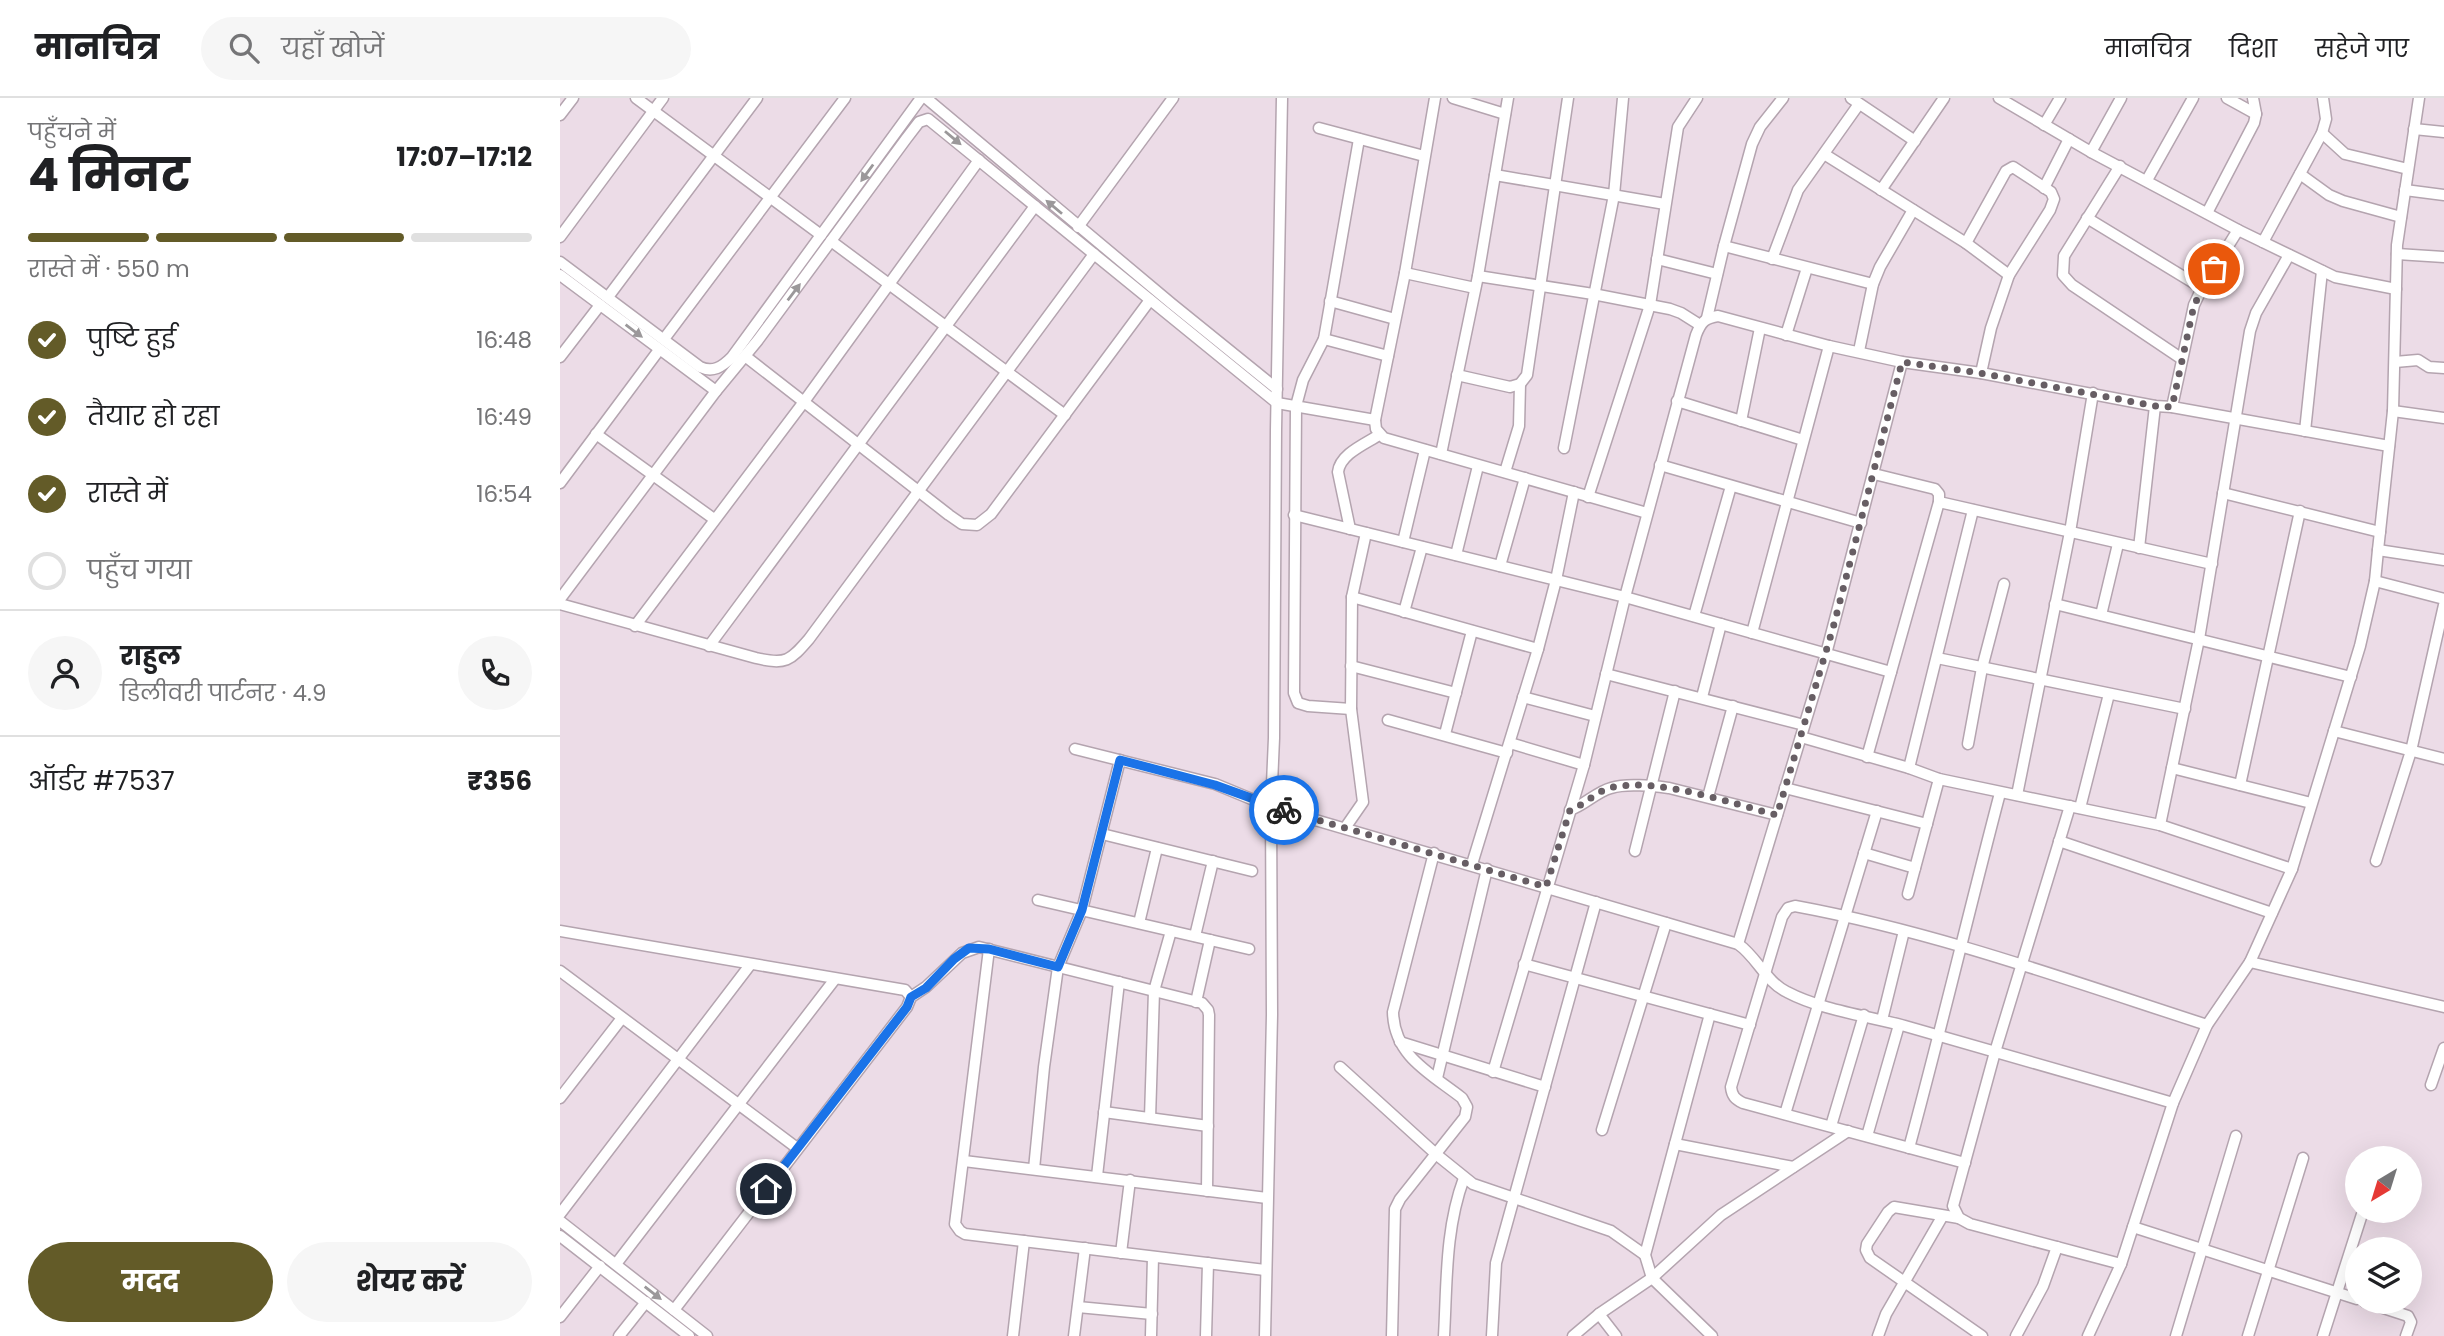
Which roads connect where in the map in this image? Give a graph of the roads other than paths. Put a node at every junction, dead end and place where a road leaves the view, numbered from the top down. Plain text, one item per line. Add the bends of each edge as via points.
1 (573, 98) edge
2 (636, 98) edge
3 (663, 98) edge
4 (757, 98) edge
5 (845, 98) edge
6 (924, 98) edge
7 (1172, 98) edge
8 (1283, 98) edge
9 (1435, 98) edge
10 (1453, 98) edge
11 (1508, 98) edge
12 (1568, 98) edge
13 (1623, 98) edge
14 (1697, 98) edge
15 (1783, 98) edge
16 (1944, 98) edge
17 (1999, 98) edge
18 (2060, 98) edge
19 (2121, 98) edge
20 (2193, 98) edge
21 (2227, 98) edge
22 (2253, 98) edge
23 (2323, 98) edge
24 (2419, 98) edge
25 (1855, 101) edge
26 (653, 111) junction
27 (1505, 114) junction
28 (2256, 114) junction
29 (560, 115) edge
30 (2044, 125) junction
31 (1319, 128) dead end
32 (2414, 129) junction
33 (2444, 132) edge
34 (2322, 133) junction
35 (1359, 139) junction
36 (2069, 139) junction
37 (1915, 141) junction
38 (2091, 152) junction
39 (1824, 154) junction
40 (714, 155) junction
41 (1424, 156) junction
42 (979, 160) junction
43 (2120, 166) junction
44 (2408, 169) junction
45 (2300, 174) junction
46 (1495, 175) junction
47 (2147, 180) junction
48 (1556, 185) junction
49 (2044, 188) junction
50 (1881, 190) junction
51 (2405, 191) junction
52 (1614, 195) junction
53 (2444, 195) edge
54 (770, 197) junction
55 (1665, 204) junction
56 (1035, 206) junction
57 (1913, 210) junction
58 (2207, 213) junction
59 (2401, 217) junction
60 (2087, 218) junction
61 (1078, 227) junction
62 (2238, 230) junction
63 (560, 237) edge
64 (826, 238) junction
65 (2263, 242) junction
66 (1966, 243) junction
67 (1724, 246) junction
68 (1094, 254) junction
69 (2397, 254) junction
70 (2289, 255) junction
71 (2444, 257) edge
72 (1657, 259) junction
73 (1772, 259) junction
74 (560, 262) edge
75 (1807, 268) junction
76 (2322, 271) junction
77 (1405, 273) junction
78 (1717, 274) junction
79 (560, 275) edge
80 (2009, 275) junction
81 (1478, 276) junction
82 (1873, 284) junction
83 (890, 285) junction
84 (1539, 286) junction
85 (1475, 288) junction
86 (2202, 288) junction
87 (2396, 289) junction
88 (1593, 293) junction
89 (1150, 299) junction
90 (604, 301) junction
91 (1331, 302) junction
92 (1650, 305) junction
93 (1395, 319) junction
94 (1704, 321) junction
95 (946, 327) junction
96 (1760, 328) junction
97 (1786, 335) junction
98 (1324, 339) junction
99 (662, 345) junction
100 (1829, 346) junction
101 (1859, 351) junction
102 (744, 356) junction
103 (1388, 356) junction
104 (560, 357) edge
105 (2182, 359) junction
106 (1902, 362) junction
107 (2395, 362) junction
108 (2444, 368) edge
109 (1008, 372) junction
110 (1980, 373) junction
111 (1457, 375) junction
112 (1520, 384) junction
113 (1278, 390) junction
114 (716, 391) junction
115 (2093, 393) junction
116 (1677, 401) junction
117 (803, 403) junction
118 (1277, 403) junction
119 (1296, 406) junction
120 (2155, 406) junction
121 (2172, 407) junction
122 (2393, 411) junction
123 (1066, 415) junction
124 (2234, 418) junction
125 (2444, 418) edge
126 (1375, 420) junction
127 (1741, 421) junction
128 (2305, 431) junction
129 (596, 434) junction
130 (1379, 435) junction
131 (1803, 440) junction
132 (2389, 446) junction
133 (859, 447) junction
134 (1564, 448) dead end
135 (1426, 450) junction
136 (1440, 454) junction
137 (1660, 465) junction
138 (1478, 466) junction
139 (1505, 472) junction
140 (1874, 474) junction
141 (653, 475) junction
142 (1525, 478) junction
143 (560, 483) edge
144 (1731, 485) junction
145 (918, 491) junction
146 (1574, 492) junction
147 (2223, 493) junction
148 (1588, 496) junction
149 (1786, 502) junction
150 (1939, 502) junction
151 (1973, 510) junction
152 (2300, 511) junction
153 (1647, 513) junction
154 (1294, 515) junction
155 (714, 519) junction
156 (1861, 523) junction
157 (1350, 529) junction
158 (2380, 531) junction
159 (2070, 532) junction
160 (1366, 533) junction
161 (1403, 542) junction
162 (2118, 544) junction
163 (1422, 547) junction
164 (2139, 548) junction
165 (2378, 550) junction
166 (1456, 555) junction
167 (2444, 560) edge
168 (2212, 564) junction
169 (1500, 566) junction
170 (1556, 580) junction
171 (2375, 581) junction
172 (2004, 584) dead end
173 (1352, 597) junction
174 (1625, 597) junction
175 (2444, 599) edge
176 (560, 602) edge
177 (2055, 604) junction
178 (2444, 605) edge
179 (1404, 612) junction
180 (2101, 615) junction
181 (1694, 616) junction
182 (1721, 624) junction
183 (635, 626) junction
184 (1472, 631) junction
185 (1752, 633) junction
186 (2199, 639) junction
187 (709, 646) junction
188 (1538, 649) junction
189 (1826, 654) junction
190 (2267, 656) junction
191 (1937, 658) junction
192 (1351, 666) junction
193 (1982, 668) junction
194 (1891, 672) junction
195 (1606, 674) junction
196 (2351, 677) junction
197 (2040, 680) junction
198 (1675, 691) junction
199 (1456, 693) junction
200 (2109, 694) junction
201 (1524, 697) junction
202 (1703, 698) junction
203 (1733, 706) junction
204 (1351, 709) junction
205 (2185, 709) junction
206 (1595, 716) junction
207 (1388, 719) dead end
208 (1804, 725) junction
209 (2334, 731) junction
210 (1445, 734) junction
211 (1801, 737) junction
212 (1968, 744) dead end
213 (1508, 748) junction
214 (1075, 749) dead end
215 (2411, 751) junction
216 (1867, 757) junction
217 (2444, 759) edge
218 (1120, 760) junction
219 (1584, 765) junction
220 (1909, 768) junction
221 (2172, 768) junction
222 (1939, 779) junction
223 (2239, 785) junction
224 (1653, 787) junction
225 (1786, 788) junction
226 (2000, 793) junction
227 (2017, 795) junction
228 (1708, 797) junction
229 (2311, 803) junction
230 (1271, 807) junction
231 (2075, 807) junction
232 (1570, 810) junction
233 (1877, 811) junction
234 (1777, 815) junction
235 (1927, 824) junction
236 (2160, 825) junction
237 (1345, 828) junction
238 (1102, 834) junction
239 (2059, 841) junction
240 (1157, 848) junction
241 (1635, 851) dead end
242 (1434, 853) junction
243 (1864, 853) junction
244 (1213, 861) junction
245 (2376, 861) dead end
246 (1472, 864) junction
247 (1915, 868) junction
248 (1487, 869) junction
249 (2292, 869) junction
250 (1252, 871) dead end
251 (1546, 887) junction
252 (1908, 894) dead end
253 (1038, 900) dead end
254 (1596, 902) junction
255 (1082, 910) junction
256 (2273, 913) junction
257 (1845, 915) junction
258 (1139, 923) junction
259 (1666, 923) junction
260 (560, 931) edge
261 (1171, 931) junction
262 (1904, 931) junction
263 (1195, 936) junction
264 (1210, 940) junction
265 (1738, 944) junction
266 (1960, 947) junction
267 (989, 949) junction
268 (1249, 949) dead end
269 (2250, 962) junction
270 (1524, 964) junction
271 (750, 965) junction
272 (2021, 965) junction
273 (1058, 967) junction
274 (561, 973) edge
275 (1766, 974) junction
276 (1574, 978) junction
277 (835, 979) junction
278 (1119, 982) junction
279 (1154, 991) junction
280 (1643, 996) junction
281 (911, 997) junction
282 (1196, 1002) junction
283 (1817, 1004) junction
284 (2444, 1007) edge
285 (1710, 1014) junction
286 (1864, 1015) junction
287 (622, 1018) junction
288 (1882, 1020) junction
289 (1750, 1025) junction
290 (1899, 1025) junction
291 (2207, 1025) junction
292 (1940, 1036) junction
293 (1400, 1042) junction
294 (2444, 1048) edge
295 (1995, 1052) junction
296 (1443, 1056) junction
297 (678, 1059) junction
298 (1340, 1067) dead end
299 (1493, 1072) junction
300 (1437, 1078) junction
301 (2431, 1084) dead end
302 (1545, 1087) junction
303 (560, 1098) edge
304 (2173, 1103) junction
305 (738, 1104) junction
306 (1104, 1112) junction
307 (1785, 1114) junction
308 (1150, 1118) junction
309 (1208, 1126) junction
310 (1830, 1126) junction
311 (1602, 1129) dead end
312 (1848, 1131) junction
313 (1867, 1136) junction
314 (2236, 1136) dead end
315 (1675, 1144) junction
316 (1909, 1148) junction
317 (797, 1149) junction
318 (1437, 1155) junction
319 (2303, 1158) dead end
320 (964, 1161) junction
321 (1965, 1163) junction
322 (1793, 1167) junction
323 (1034, 1169) junction
324 (1097, 1176) junction
325 (1464, 1178) junction
326 (1130, 1180) junction
327 (1207, 1191) junction
328 (1515, 1197) junction
329 (1267, 1198) junction
330 (560, 1214) edge
331 (1942, 1217) junction
332 (1959, 1218) junction
333 (560, 1221) edge
334 (2359, 1223) edge
335 (2133, 1227) junction
336 (560, 1236) edge
337 (1024, 1241) junction
338 (2057, 1247) junction
339 (1085, 1248) junction
340 (2202, 1249) junction
341 (1121, 1252) junction
342 (1645, 1255) junction
343 (1153, 1256) junction
344 (1208, 1263) junction
345 (616, 1264) junction
346 (2121, 1264) junction
347 (600, 1266) junction
348 (1265, 1270) junction
349 (2268, 1270) junction
350 (1652, 1278) junction
351 (1905, 1282) junction
352 (2336, 1293) junction
353 (2345, 1296) edge
354 (646, 1302) junction
355 (1078, 1307) junction
356 (674, 1310) junction
357 (1152, 1314) junction
358 (1599, 1314) junction
359 (2402, 1314) edge
360 (560, 1317) edge
361 (620, 1336) edge
362 (689, 1336) edge
363 (706, 1336) edge
364 (1013, 1336) edge
365 (1074, 1336) edge
366 (1151, 1336) edge
367 (1206, 1336) edge
368 (1265, 1336) edge
369 (1392, 1336) edge
370 (1444, 1336) edge
371 (1492, 1336) edge
372 (1573, 1336) edge
373 (1616, 1336) edge
374 (1712, 1336) edge
375 (1878, 1336) edge
376 (1982, 1336) edge
377 (2016, 1336) edge
378 (2088, 1336) edge
379 (2175, 1336) edge
380 (2248, 1336) edge
381 (2323, 1336) edge
382 (2406, 1336) edge

1 - 29 street
2 - 26 street
3 - 26 street
4 - 40 street
5 - 54 street
61 -> 6 street
6 -> 64 street
7 - 61 street
8 - 113 street
9 - 41 street
10 - 27 street
11 - 27 street
12 - 48 street
13 - 52 street
14 - 55 street via 1678,127
15 - 67 street via 1752,144
16 - 37 street
17 - 30 street
18 - 30 street
19 - 38 street
20 - 47 street
21 - 28 street
22 - 28 street
23 - 34 street via 2326,119
24 - 32 street
25 - 37 street
25 - 39 street
26 - 40 street
26 - 63 street
27 - 46 street
28 - 58 street
30 - 36 street
31 - 35 street
32 - 33 street
32 - 44 street
34 - 44 street via 2345,154
34 - 45 street
35 - 41 street
35 - 91 street
36 - 38 street
36 - 49 street
37 - 50 street
38 - 43 street
39 - 50 street
39 - 73 street via 1798,190
40 - 54 street
40 - 90 street
41 - 77 street
42 - 56 street
64 -> 42 street via 922,119 934,123
42 - 83 street
43 - 47 street
43 - 60 street
44 - 51 street
45 - 59 street via 2343,201
45 - 65 street
46 - 48 street
46 - 81 street
47 - 58 street
48 - 52 street
48 - 84 street
49 - 66 street via 2013,167 2006,171
49 - 80 street via 2054,199 2050,210
50 - 57 street
51 - 53 street
51 - 59 street
52 - 55 street
52 - 88 street
54 - 64 street
54 - 99 street
55 - 72 street
56 - 68 street
56 - 95 street
57 - 66 street
57 - 82 street
58 - 62 street
59 - 69 street
60 - 86 street
60 - 105 street via 2064,256 2063,275
61 - 113 street
62 - 65 street
62 - 86 street
64 - 83 street
64 - 99 street via 724,365 708,371
102 -> 64 street
65 - 70 street
66 - 80 street
67 - 73 street
67 - 78 street
68 - 89 street
68 - 109 street
69 - 71 street
69 - 87 street
70 - 76 street
70 - 124 street via 2256,313
72 - 78 street
72 - 92 street
73 - 75 street
74 - 90 street
75 - 82 street
75 - 97 street
76 - 87 street via 2348,281
76 - 128 street
77 - 85 street
77 - 93 street
78 - 94 street
79 - 90 street
80 - 110 street
81 - 84 street
81 - 85 street
82 - 101 street
83 - 95 street
83 - 117 street
84 - 88 street
84 - 112 street via 1527,375
85 - 111 street
86 - 105 street
87 - 107 street
88 - 92 street
88 - 134 street
89 - 118 street
89 - 123 street
90 - 99 street
90 - 104 street
91 - 93 street
91 - 98 street
92 - 94 street
92 - 148 street
93 - 103 street
94 - 96 street via 1718,316
94 - 116 street
95 - 109 street
95 - 133 street
96 - 97 street
96 - 127 street
97 - 100 street
98 - 103 street
98 - 119 street via 1303,380
99 - 114 street
99 - 129 street
100 - 101 street
100 - 131 street
101 - 106 street
102 - 114 street
102 - 117 street
103 - 126 street
105 - 121 street
106 - 110 street
106 - 140 street
107 - 108 street via 2418,360
107 - 122 street
109 - 123 street
109 - 145 street
110 - 115 street
111 - 112 street via 1510,387
111 - 136 street
112 - 139 street via 1519,426
113 - 118 street
114 - 141 street
115 - 120 street
115 - 159 street
116 - 127 street
116 - 137 street
117 - 133 street
117 - 155 street
118 - 119 street
118 - 230 street
119 - 126 street
119 - 154 street
120 - 121 street
120 - 164 street
121 - 124 street
122 - 125 street
122 - 132 street
123 - 145 street via 983,522 962,524
124 - 128 street
124 - 147 street
126 - 130 street
127 - 131 street
128 - 132 street
129 - 141 street
129 - 143 street
130 - 135 street
130 - 157 street via 1339,465
131 - 149 street
132 - 158 street
133 - 145 street
133 - 187 street
135 - 136 street
135 - 161 street
136 - 138 street
137 - 144 street
137 - 153 street
138 - 139 street
138 - 166 street
139 - 142 street
140 - 150 street via 1935,489
140 - 156 street
141 - 155 street
141 - 176 street
142 - 146 street
142 - 169 street
144 - 149 street
144 - 181 street
145 - 187 street via 789,660 773,662
146 - 148 street
146 - 170 street
147 - 152 street
147 - 168 street
148 - 153 street
149 - 156 street
149 - 185 street
150 - 151 street
150 - 194 street
151 - 159 street
151 - 191 street
152 - 158 street
152 - 190 street
153 - 174 street
154 - 157 street
154 - 204 street via 1293,693 1298,703 1307,706
155 - 183 street
156 - 189 street
157 - 160 street
158 - 165 street
159 - 162 street
159 - 177 street
160 - 161 street
160 - 173 street
161 - 163 street
162 - 164 street
162 - 180 street
163 - 166 street
163 - 179 street
164 - 168 street
165 - 167 street
165 - 171 street
166 - 169 street
168 - 186 street
169 - 170 street
170 - 174 street
170 - 188 street
171 - 175 street
171 - 196 street
172 - 193 street
173 - 179 street
173 - 192 street
174 - 181 street
174 - 195 street
176 - 183 street
177 - 180 street
177 - 197 street
178 - 215 street
179 - 184 street
180 - 186 street
181 - 182 street
182 - 185 street
182 - 202 street
183 - 187 street
184 - 188 street
184 - 199 street
185 - 189 street
186 - 190 street
186 - 205 street
188 - 201 street
189 - 194 street
189 - 208 street
190 - 196 street
190 - 223 street
191 - 193 street
191 - 220 street
192 - 199 street
192 - 204 street
193 - 197 street
193 - 212 street
194 - 216 street
195 - 198 street
195 - 206 street
196 - 209 street
197 - 200 street
197 - 227 street
198 - 202 street
198 - 224 street
199 - 210 street
200 - 205 street
200 - 231 street
201 - 206 street
201 - 213 street
202 - 203 street
203 - 208 street
203 - 228 street
204 - 237 street via 1363,802
205 - 221 street
206 - 219 street
207 - 210 street
208 - 211 street
209 - 215 street
209 - 229 street
210 - 213 street
211 - 216 street
211 - 225 street
213 - 219 street
213 - 246 street
214 - 218 street
215 - 217 street
215 - 245 street
216 - 220 street
218 - 230 street via 1215,785
218 - 238 street
219 - 232 street
220 - 222 street
221 - 223 street
221 - 236 street
222 - 226 street
222 - 235 street
223 - 229 street
224 - 228 street
224 - 232 street via 1608,788
224 - 241 street
225 - 233 street
225 - 234 street
226 - 227 street
226 - 266 street
227 - 231 street
228 - 234 street
229 - 249 street
230 - 237 street
230 - 329 street
231 - 236 street
231 - 239 street
232 - 251 street
233 - 235 street
233 - 243 street
234 - 265 street
235 - 247 street
236 - 249 street
237 - 242 street
238 - 240 street
238 - 255 street
239 - 256 street
239 - 272 street
240 - 244 street
240 - 258 street
242 - 246 street
242 - 293 street via 1393,1012
243 - 247 street
243 - 257 street
244 - 250 street
244 - 263 street
246 - 248 street
247 - 252 street
248 - 251 street
248 - 296 street
249 - 256 street
251 - 254 street
251 - 270 street
253 - 255 street
254 - 259 street
254 - 276 street
255 - 258 street
255 - 273 street
256 - 269 street
257 - 262 street
257 - 275 street via 1788,908
257 - 283 street
258 - 261 street
259 - 265 street
259 - 280 street
260 - 271 street
261 - 263 street
261 - 279 street
262 - 266 street
262 - 288 street
263 - 264 street
264 - 268 street
264 - 282 street
265 - 275 street
266 - 272 street
266 - 292 street
267 - 273 street
267 - 281 street via 962,953
267 - 320 street
269 - 284 street
269 - 291 street
270 - 276 street
270 - 299 street
271 - 277 street
271 - 297 street
272 - 291 street
272 - 295 street
273 - 278 street
273 - 323 street
274 - 287 street
275 - 283 street via 1777,987
275 - 289 street
276 - 280 street
276 - 302 street
277 - 281 street via 905,990
277 - 305 street
278 - 279 street
278 - 306 street
279 - 282 street
279 - 308 street
280 - 285 street
280 - 311 street
281 - 317 street
282 - 309 street via 1206,1006 1209,1015
283 - 286 street
283 - 307 street
285 - 289 street
285 - 315 street
286 - 288 street
286 - 310 street
287 - 297 street
287 - 303 street
288 - 290 street
289 - 307 street via 1732,1094 1743,1102
290 - 292 street
290 - 313 street
291 - 304 street
292 - 295 street
292 - 316 street
293 - 296 street
293 - 300 street via 1407,1055
294 - 301 street
295 - 304 street
295 - 321 street
296 - 299 street
296 - 300 street
297 - 305 street
297 - 330 street
298 - 318 street
299 - 302 street
300 - 318 street via 1467,1107 1465,1117
302 - 328 street
304 - 335 street
305 - 317 street
305 - 345 street
306 - 308 street
306 - 324 street
307 - 310 street
308 - 309 street
309 - 327 street
310 - 312 street
312 - 313 street
312 - 322 street
313 - 316 street
314 - 340 street
315 - 322 street
315 - 342 street
316 - 321 street
317 - 356 street
318 - 325 street
318 - 369 street via 1395,1209
319 - 349 street
320 - 323 street
320 - 337 street via 957,1228 965,1234
321 - 332 street via 1953,1206
322 - 350 street via 1721,1215
323 - 324 street
324 - 326 street
325 - 328 street
325 - 370 street via 1451,1226
326 - 327 street
326 - 341 street
327 - 329 street
328 - 342 street via 1611,1231
328 - 371 street via 1494,1272
329 - 348 street
331 - 332 street
331 - 351 street
331 - 351 street via 1894,1207 1867,1244 1870,1258
332 - 338 street
333 - 345 street
334 - 352 street
335 - 340 street
335 - 346 street
336 - 347 street
337 - 339 street
337 - 364 street
338 - 346 street
338 - 377 street via 2043,1286
339 - 341 street
339 - 355 street
340 - 349 street
340 - 379 street
341 - 343 street
342 - 350 street
343 - 344 street
343 - 357 street
344 - 348 street
344 - 367 street
345 -> 356 street
346 - 378 street
347 - 354 street
347 - 360 street
348 - 368 street
349 - 352 street
349 - 380 street
350 - 358 street
350 - 374 street
351 - 375 street
351 - 376 street
352 - 353 street
352 - 381 street
354 - 361 street
354 - 362 street
355 - 357 street
355 - 365 street
356 - 363 street
357 - 366 street
358 - 372 street
358 - 373 street
359 - 382 street via 2411,1322

